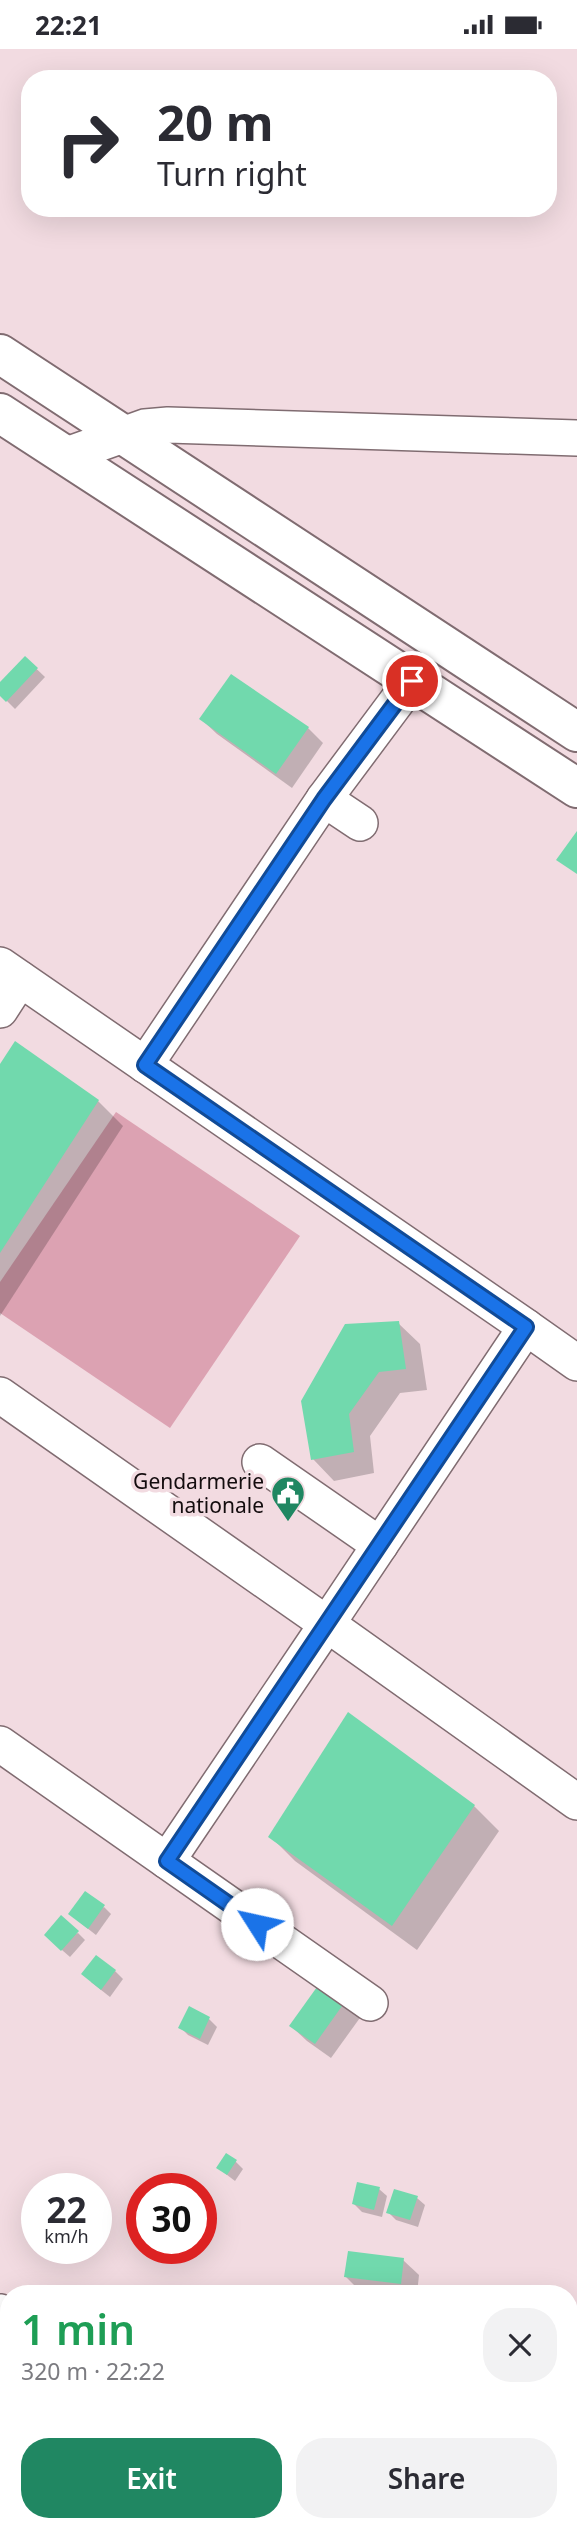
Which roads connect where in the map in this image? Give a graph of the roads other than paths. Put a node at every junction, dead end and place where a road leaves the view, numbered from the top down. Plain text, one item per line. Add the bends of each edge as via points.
1 (0, 354) edge
2 (0, 413) edge
3 (125, 434) junction
4 (577, 438) edge
5 (67, 456) junction
6 (412, 681) junction
7 (577, 732) edge
8 (577, 788) edge
9 (324, 799) junction
10 (360, 823) dead end
11 (10, 972) edge
12 (0, 1010) edge
13 (145, 1065) junction
14 (526, 1327) junction
15 (577, 1363) edge
16 (0, 1395) edge
17 (260, 1462) dead end
18 (380, 1545) junction
19 (327, 1625) junction
20 (0, 1744) edge
21 (577, 1803) edge
22 (167, 1861) junction
23 (370, 2003) dead end

1 - 3 main road
2 - 5 main road
3 - 4 street via 168,425
3 - 5 street
3 - 7 main road
5 - 6 main road
6 - 8 main road
6 - 9 street
9 - 10 street
9 - 13 street
11 - 12 street
11 - 13 street
13 - 14 street
14 - 15 street
14 - 18 street
16 - 19 street
17 - 18 street
18 - 19 street
19 - 21 street
19 - 22 street
20 - 22 street
22 - 23 street

